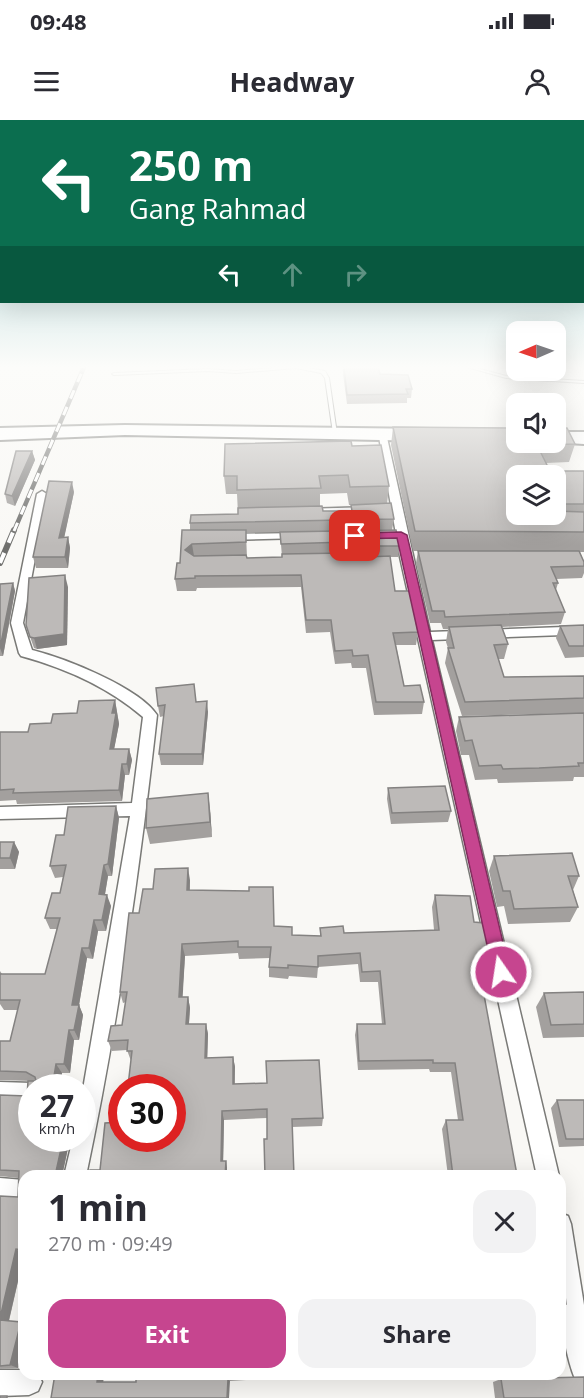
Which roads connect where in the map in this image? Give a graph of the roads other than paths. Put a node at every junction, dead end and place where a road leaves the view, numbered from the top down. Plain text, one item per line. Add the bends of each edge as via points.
1 (71, 427) edge
2 (334, 429) junction
3 (566, 430) edge
4 (584, 430) edge
5 (373, 431) junction
6 (448, 431) edge
7 (0, 434) edge
8 (566, 438) edge
9 (584, 438) edge
10 (42, 494) dead end
11 (395, 509) junction
12 (294, 512) edge
13 (309, 536) edge
14 (217, 537) edge
15 (564, 631) edge
16 (424, 636) junction
17 (139, 809) junction
18 (0, 813) edge
19 (91, 1074) edge
20 (0, 1092) edge
21 (18, 1093) edge
22 (79, 1152) edge
23 (76, 1170) edge
24 (548, 1170) edge
25 (0, 1189) edge
26 (18, 1190) edge
27 (566, 1269) edge
28 (584, 1370) edge
29 (0, 1383) edge
30 (29, 1385) edge

1 - 2 highway
2 - 5 highway
2 - 7 highway
3 - 4 highway
5 - 6 highway
5 - 11 street
8 - 9 highway
10 - 17 street via 17,623 22,645 26,653 45,657 102,684 150,715
11 - 12 street
11 - 16 street via 396,535 407,560
13 - 14 street
15 - 16 street
16 - 24 street via 450,724
17 - 18 street
17 - 19 street
20 - 21 street
22 - 23 street
25 - 26 street
27 - 28 street
29 - 30 street

